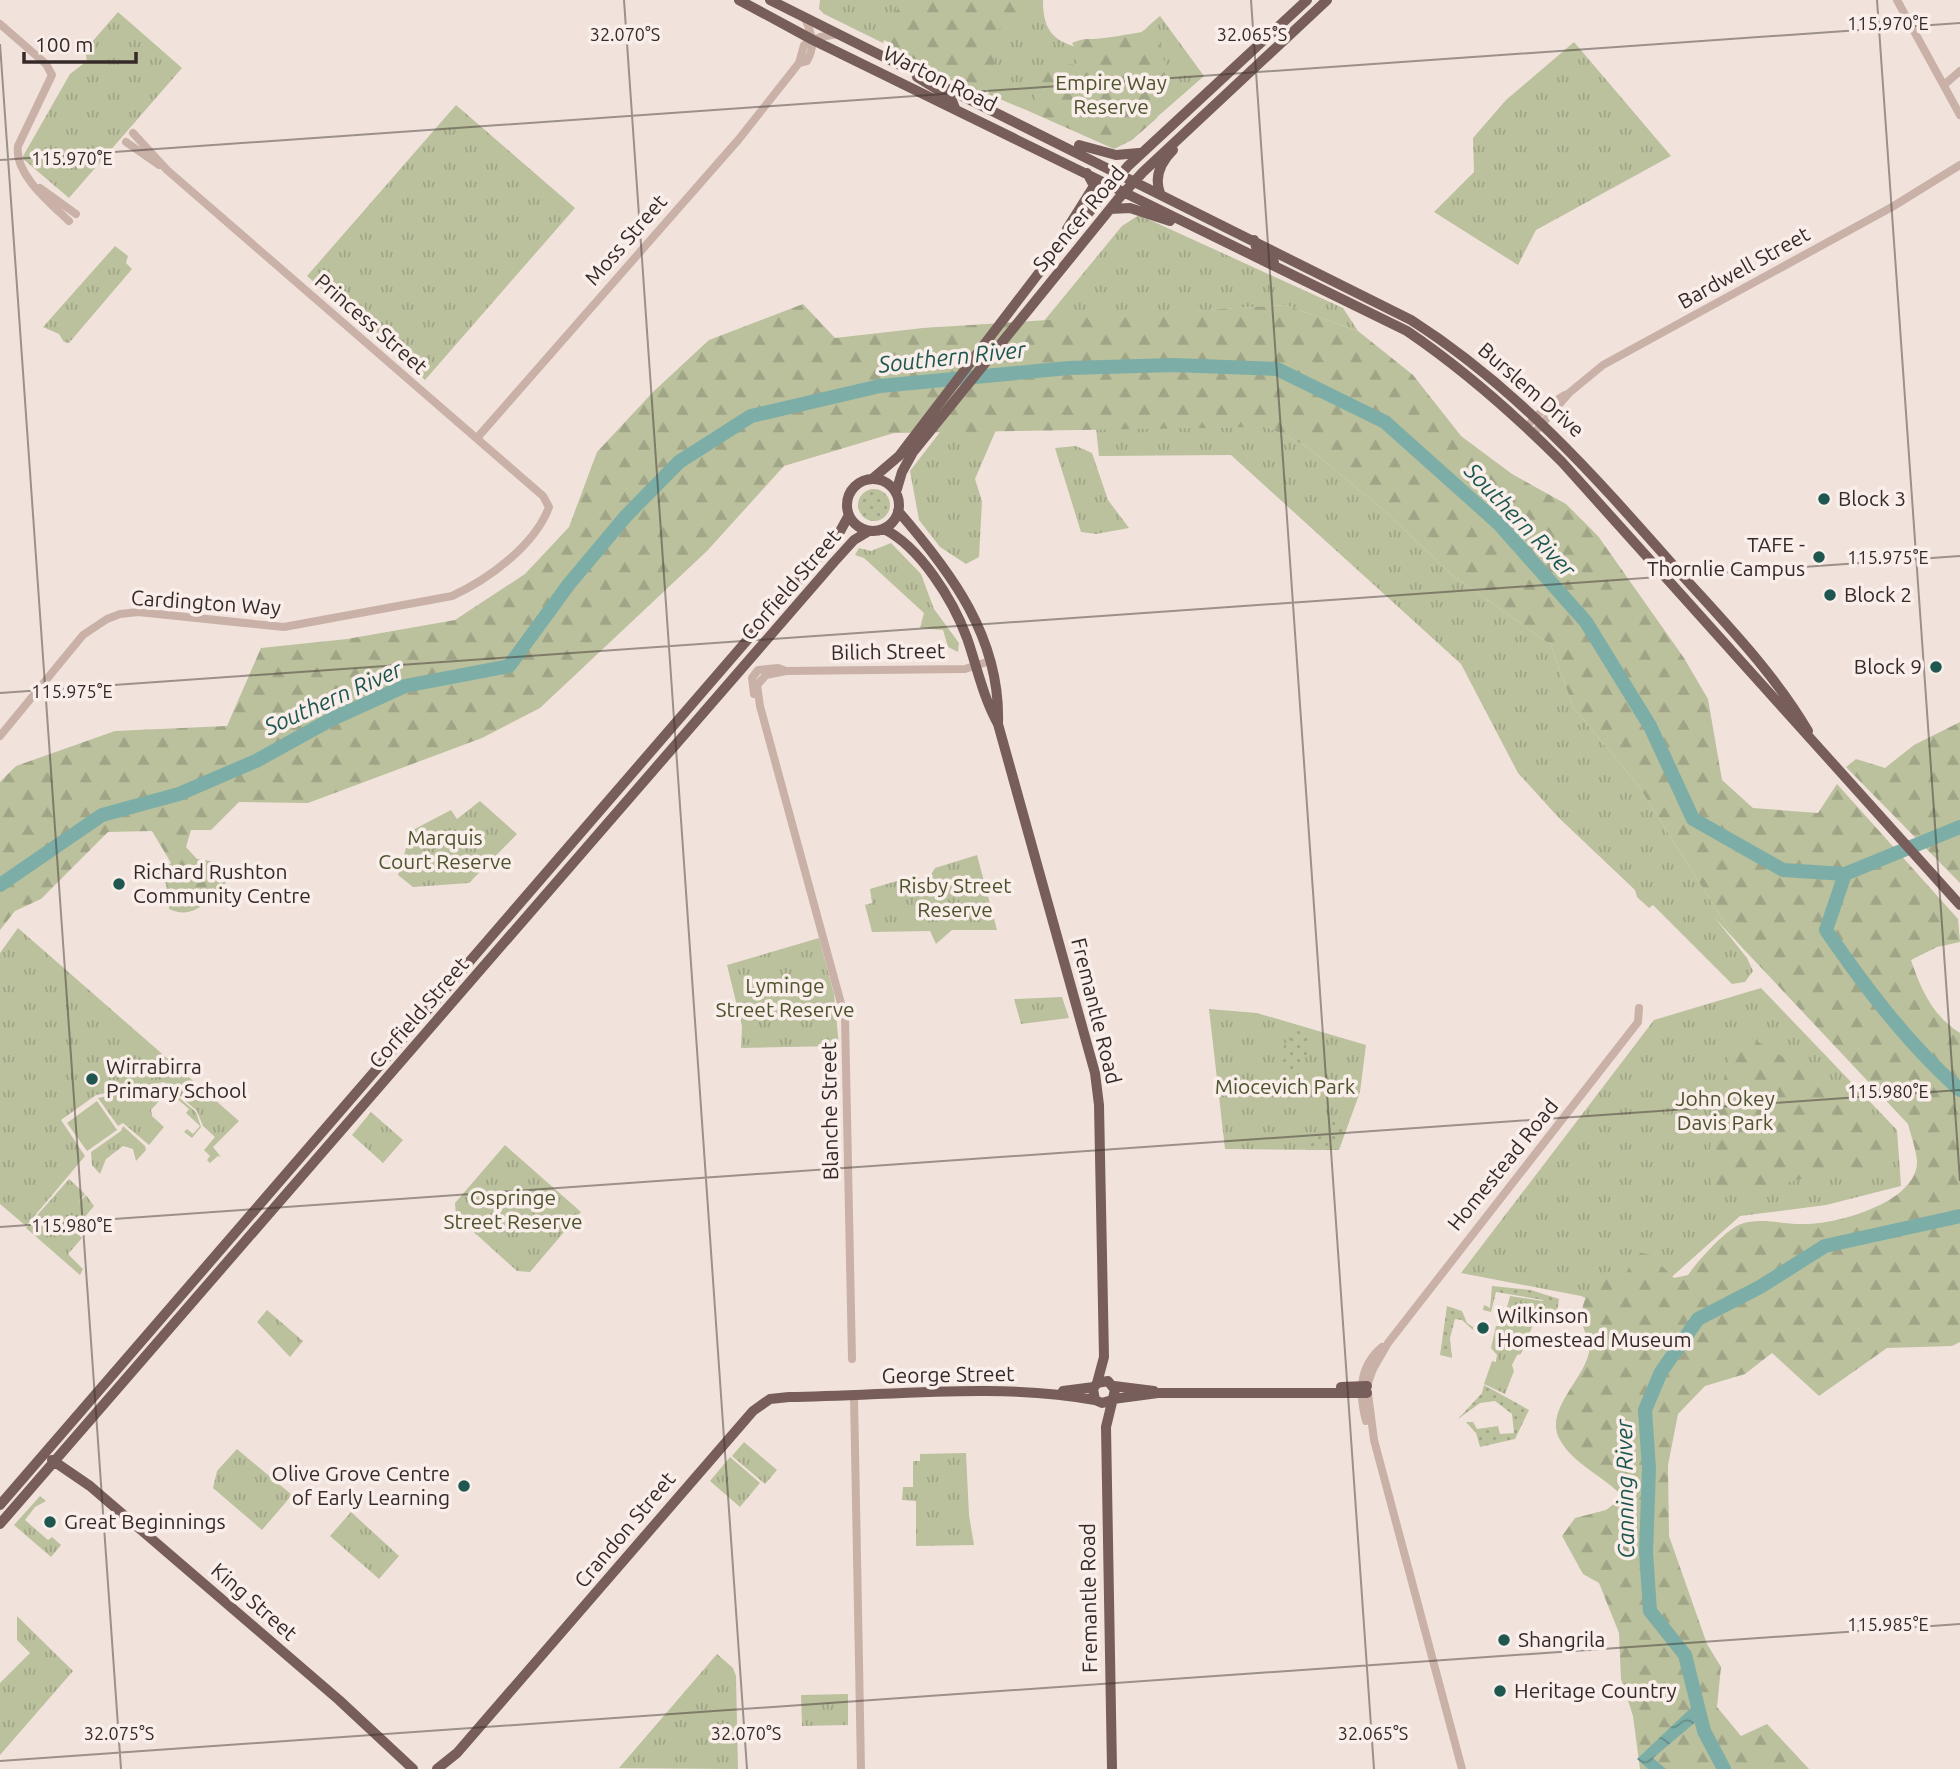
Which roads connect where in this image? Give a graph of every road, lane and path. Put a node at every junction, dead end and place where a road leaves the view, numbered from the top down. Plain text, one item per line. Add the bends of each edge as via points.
1 (739, 0) edge
2 (770, 0) edge
3 (1307, 0) edge
4 (1327, 0) edge
5 (1898, 0) edge
6 (806, 18) junction
7 (0, 24) edge
8 (838, 34) junction
9 (814, 40) junction
10 (862, 46) junction
11 (1270, 52) junction
12 (913, 70) junction
13 (1230, 70) junction
14 (1960, 71) edge
15 (887, 76) junction
16 (1944, 85) junction
17 (955, 108) junction
18 (1960, 115) edge
19 (1032, 128) junction
20 (1187, 130) junction
21 (133, 134) dead end
22 (126, 142) dead end
23 (1143, 152) junction
24 (1960, 165) edge
25 (167, 170) junction
26 (1086, 171) junction
27 (1122, 173) junction
28 (1960, 173) edge
29 (1135, 180) junction
30 (1941, 180) junction
31 (1112, 184) junction
32 (1125, 191) junction
33 (1160, 193) junction
34 (1110, 209) junction
35 (73, 217) dead end
36 (1213, 236) junction
37 (1254, 240) junction
38 (1282, 270) junction
39 (1030, 285) junction
40 (987, 352) junction
41 (944, 406) junction
42 (1540, 419) junction
43 (1530, 430) junction
44 (477, 438) junction
45 (872, 478) junction
46 (896, 492) junction
47 (549, 507) joint
48 (898, 510) junction
49 (849, 515) junction
50 (884, 529) junction
51 (869, 531) junction
52 (1746, 647) junction
53 (1735, 657) junction
54 (990, 661) junction
55 (976, 666) junction
56 (786, 671) joint
57 (998, 724) junction
58 (0, 736) edge
59 (1813, 738) junction
60 (1960, 905) edge
61 (1639, 1008) dead end
62 (1104, 1357) junction
63 (852, 1359) dead end
64 (1095, 1385) junction
65 (1112, 1385) junction
66 (1364, 1389) junction
67 (1042, 1393) junction
68 (1158, 1393) junction
69 (854, 1396) junction
70 (1112, 1400) junction
71 (1097, 1401) junction
72 (1106, 1427) junction
73 (54, 1444) junction
74 (63, 1452) junction
75 (45, 1454) junction
76 (55, 1463) junction
77 (79, 1477) junction
78 (3, 1509) edge
79 (457, 1753) junction
80 (402, 1757) junction
81 (413, 1769) edge
82 (423, 1769) edge
83 (437, 1769) edge
84 (450, 1769) edge
85 (861, 1769) edge
86 (1112, 1769) edge
87 (1462, 1769) edge

1 - 9 main road, Warton Road
2 - 6 main road, Warton Road
3 - 13 main road, Spencer Road
4 - 11 main road, Spencer Road
5 - 16 street
6 - 8 main road, Warton Road
6 - 9 street
7 - 35 street via 46,64 52,75 16,157 25,175
8 - 9 street
8 - 10 main road, Warton Road
9 - 15 main road, Warton Road
9 - 44 street, Moss Street via 804,45 799,63 704,180
10 - 12 main road, Warton Road
10 - 15 main road via 863,56
11 - 13 main road via 1238,73
11 - 20 main road, Spencer Road
12 - 17 main road via 927,85 951,98
12 - 19 main road, Warton Road
13 - 23 main road, Spencer Road
14 - 16 street
15 - 17 main road, Warton Road
16 - 18 street
17 - 26 main road, Warton Road
19 - 23 main road via 1103,153 1128,156
19 - 27 main road, Warton Road
20 - 29 main road, Spencer Road
20 - 33 main road via 1159,170
21 - 25 street, Princess Street
22 - 25 street, Princess Street
23 - 27 main road, Spencer Road
24 - 30 street, Bardwell Street
25 - 44 street, Princess Street
26 - 31 main road, Warton Road
26 - 39 main road via 1094,186 1089,197
27 - 29 main road, Warton Road
27 - 31 main road, Spencer Road
28 - 30 street, Bardwell Street
29 - 32 main road, Spencer Road
29 - 33 main road, Burslem Drive
30 - 42 street, Bardwell Street via 1603,365
31 - 32 main road, Warton Road
31 - 39 main road, Spencer Road
32 - 34 main road, Spencer Road
32 - 36 main road, Burslem Drive
33 - 37 main road, Burslem Drive
34 - 36 main road via 1142,211
34 - 40 main road, Spencer Road
36 - 38 main road, Burslem Drive
37 - 38 main road via 1257,250
37 - 42 main road, Burslem Drive via 1411,320 1460,353
38 - 43 main road, Burslem Drive via 1407,331
39 - 40 main road, Spencer Road
40 - 41 main road, Spencer Road
41 - 45 main road, Spencer Road via 899,456
41 - 46 main road, Spencer Road via 906,463
42 - 43 street, Bardwell Street
42 - 52 main road, Burslem Drive
43 - 53 main road, Burslem Drive
44 - 47 street, Princess Street via 543,496
45 - 46 main road via 886,482
45 - 49 main road via 848,495
46 - 48 main road
47 - 58 street, Cardington Way via 512,555 452,596 284,627 138,612 107,619 83,635
48 - 50 main road
48 - 54 main road, Fremantle Road via 953,577 978,624
49 - 51 main road
49 - 73 main road, Corfield Street via 838,535
50 - 51 main road
50 - 55 main road, Fremantle Road via 908,545 931,572 965,634
51 - 74 main road, Corfield Street via 827,569
52 - 53 main road
52 - 59 main road, Burslem Drive
53 - 59 main road, Burslem Drive
54 - 55 street, Bilich Street
54 - 57 main road, Fremantle Road
55 - 56 street, Bilich Street
55 - 57 main road, Fremantle Road
56 - 63 street, Blanche Street via 770,667 754,673 751,685 845,1018
57 - 62 main road, Fremantle Road via 1096,1073
59 - 60 main road, Burslem Drive
61 - 66 street, Homestead Road via 1638,1022 1388,1343 1373,1355
62 - 64 main road, Fremantle Road
62 - 65 main road, Fremantle Road
64 - 65 main road, George Street via 1104,1381
64 - 67 main road, George Street
64 - 71 main road, Fremantle Road
65 - 68 main road
65 - 70 main road, Fremantle Road
66 - 68 main road
66 - 87 street
67 - 69 main road, George Street
67 - 71 main road, George Street
68 - 70 main road
69 - 79 main road, Crandon Street via 775,1398 753,1410
69 - 85 street
70 - 71 main road, George Street
70 - 72 main road, Fremantle Road
71 - 72 main road, Fremantle Road
72 - 86 main road, Fremantle Road
73 - 74 main road, King Street
73 - 75 main road, Corfield Street
74 - 76 main road, Corfield Street
74 - 77 main road, King Street
75 - 76 main road, King Street
75 - 78 main road, Corfield Street
76 - 77 main road, King Street
76 - 78 main road, Corfield Street
77 - 80 main road, King Street
79 - 83 main road, Crandon Street
79 - 84 main road, Crandon Street
80 - 81 main road, King Street
80 - 82 main road, King Street

